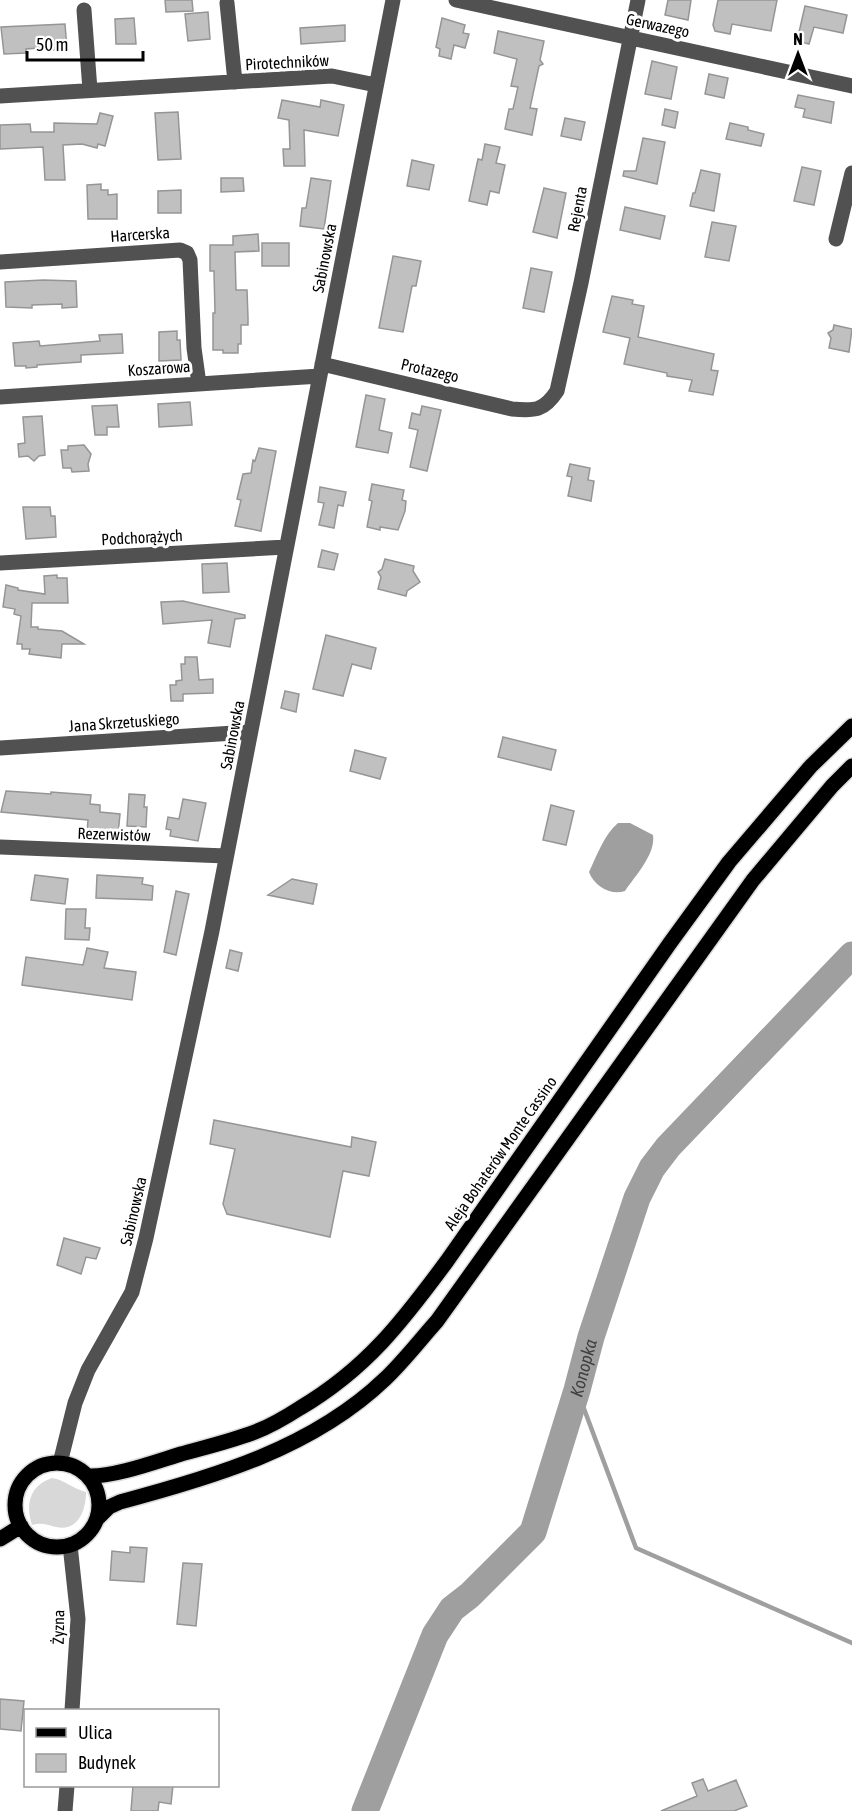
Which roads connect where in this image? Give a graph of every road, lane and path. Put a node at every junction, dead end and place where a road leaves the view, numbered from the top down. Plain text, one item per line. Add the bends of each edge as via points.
1 (393, 0) edge
2 (456, 0) edge
3 (638, 0) edge
4 (227, 3) dead end
5 (84, 10) dead end
6 (630, 37) junction
7 (235, 82) junction
8 (376, 85) junction
9 (852, 86) edge
10 (90, 90) junction
11 (0, 96) edge
12 (852, 173) edge
13 (836, 238) dead end
14 (0, 262) edge
15 (321, 370) junction
16 (199, 384) junction
17 (0, 397) edge
18 (531, 411) joint
19 (286, 547) junction
20 (0, 563) edge
21 (852, 726) edge
22 (250, 732) junction
23 (0, 748) edge
24 (852, 766) edge
25 (0, 847) edge
26 (226, 856) junction
27 (60, 1463) junction
28 (88, 1476) junction
29 (97, 1519) junction
30 (21, 1526) junction
31 (0, 1539) edge
32 (70, 1545) junction
33 (72, 1709) edge
34 (67, 1787) edge
35 (65, 1811) edge

1 - 8 street, Sabinowska
2 - 6 street, Gerwazego
3 - 6 street, Rejenta
4 - 7 street, Pirotechników
5 - 10 street
6 - 9 street, Gerwazego
6 - 18 street, Rejenta via 557,391 543,407
7 - 8 street, Pirotechników via 332,76
7 - 10 street, Pirotechników
8 - 15 street, Sabinowska
10 - 11 street, Pirotechników
12 - 13 street
14 - 16 street, Harcerska via 180,249 187,253
15 - 16 street, Koszarowa
15 - 18 street, Protazego
15 - 19 street, Sabinowska
16 - 17 street, Koszarowa
19 - 20 street, Podchorążych
19 - 22 street, Sabinowska
21 - 28 main road, Aleja Bohaterów Monte Cassino via 811,766 729,862 447,1261 392,1332 356,1369 328,1391 257,1431 150,1464
22 - 23 street, Jana Skrzetuskiego
22 - 26 street, Sabinowska
24 - 29 main road via 753,880 437,1321 384,1380 343,1412 267,1455 120,1502
25 - 26 street, Rezerwistów
26 - 27 street, Sabinowska via 132,1292 88,1370
27 - 28 main road
27 - 30 main road via 35,1469 18,1488 16,1514
28 - 29 main road via 99,1496
29 - 32 main road via 91,1530
30 - 31 main road
30 - 32 main road via 42,1544
32 - 33 street, Żyzna via 78,1619
34 - 35 street

